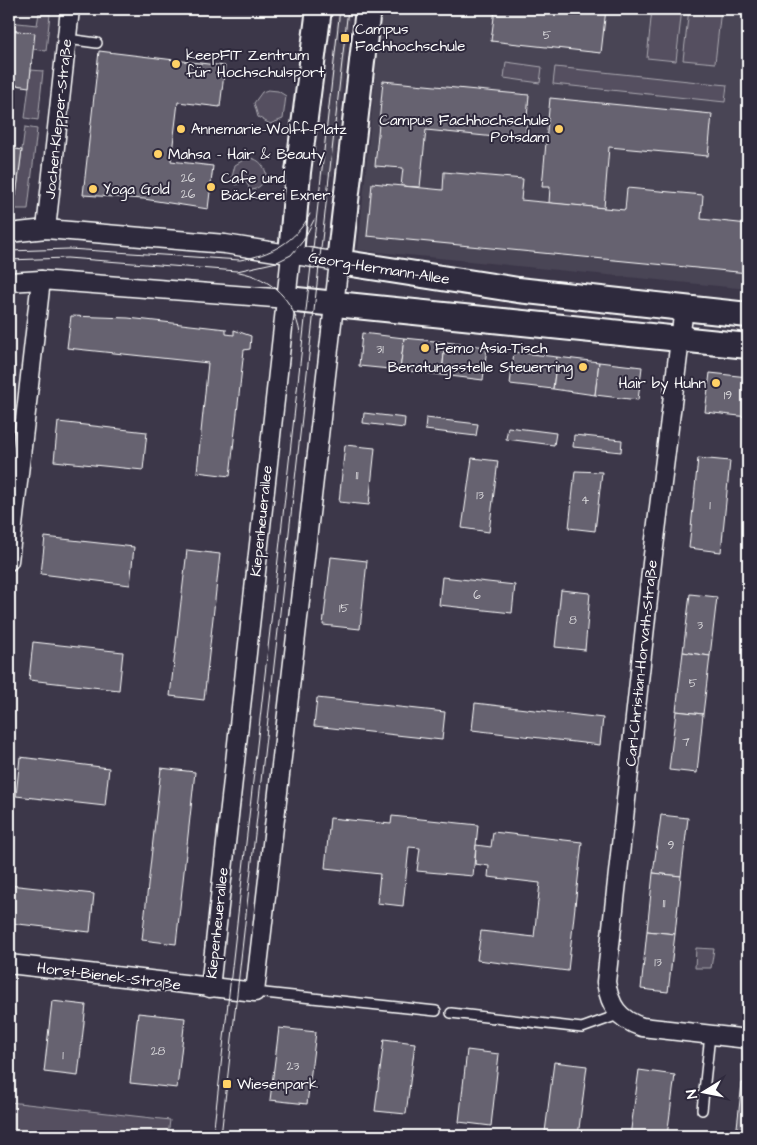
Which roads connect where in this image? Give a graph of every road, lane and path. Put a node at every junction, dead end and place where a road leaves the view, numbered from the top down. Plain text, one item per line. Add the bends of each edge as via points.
1 (70, 9) edge
2 (319, 9) edge
3 (368, 9) edge
4 (67, 39) junction
5 (97, 43) dead end
6 (46, 229) junction
7 (9, 233) edge
8 (291, 255) junction
9 (339, 262) junction
10 (41, 280) junction
11 (9, 282) edge
12 (286, 299) junction
13 (334, 305) junction
14 (684, 308) junction
15 (748, 315) edge
16 (680, 339) junction
17 (748, 346) edge
18 (9, 561) edge
19 (9, 964) edge
20 (210, 988) junction
21 (255, 992) junction
22 (436, 1011) dead end
23 (451, 1014) dead end
24 (618, 1015) junction
25 (710, 1035) junction
26 (748, 1039) edge
27 (702, 1110) dead end

1 - 4 street, Jochen-Klepper-Straße
2 - 8 street, Kiepenheuerallee
3 - 9 street
4 - 5 lane
4 - 6 street, Jochen-Klepper-Straße
6 - 7 street, Georg-Hermann-Allee
6 - 8 street, Georg-Hermann-Allee via 225,244
8 - 9 street, Georg-Hermann-Allee
8 - 12 street, Kiepenheuerallee
9 - 13 street
9 - 14 street, Georg-Hermann-Allee via 518,290
10 - 11 street
10 - 12 street
10 - 18 street
12 - 13 street
12 - 20 street, Kiepenheuerallee
13 - 16 street
13 - 21 street
14 - 15 street, Georg-Hermann-Allee
14 - 16 street, Carl-Christian-Horvath-Straße
16 - 17 street
16 - 24 street, Carl-Christian-Horvath-Straße via 606,982 609,1000
19 - 20 street, Horst-Bienek-Straße
20 - 21 street, Kiepenheuerallee
21 - 22 lane, Kiepenheuerallee
23 - 24 lane via 582,1028
24 - 25 street via 642,1027
25 - 26 street
25 - 27 lane

